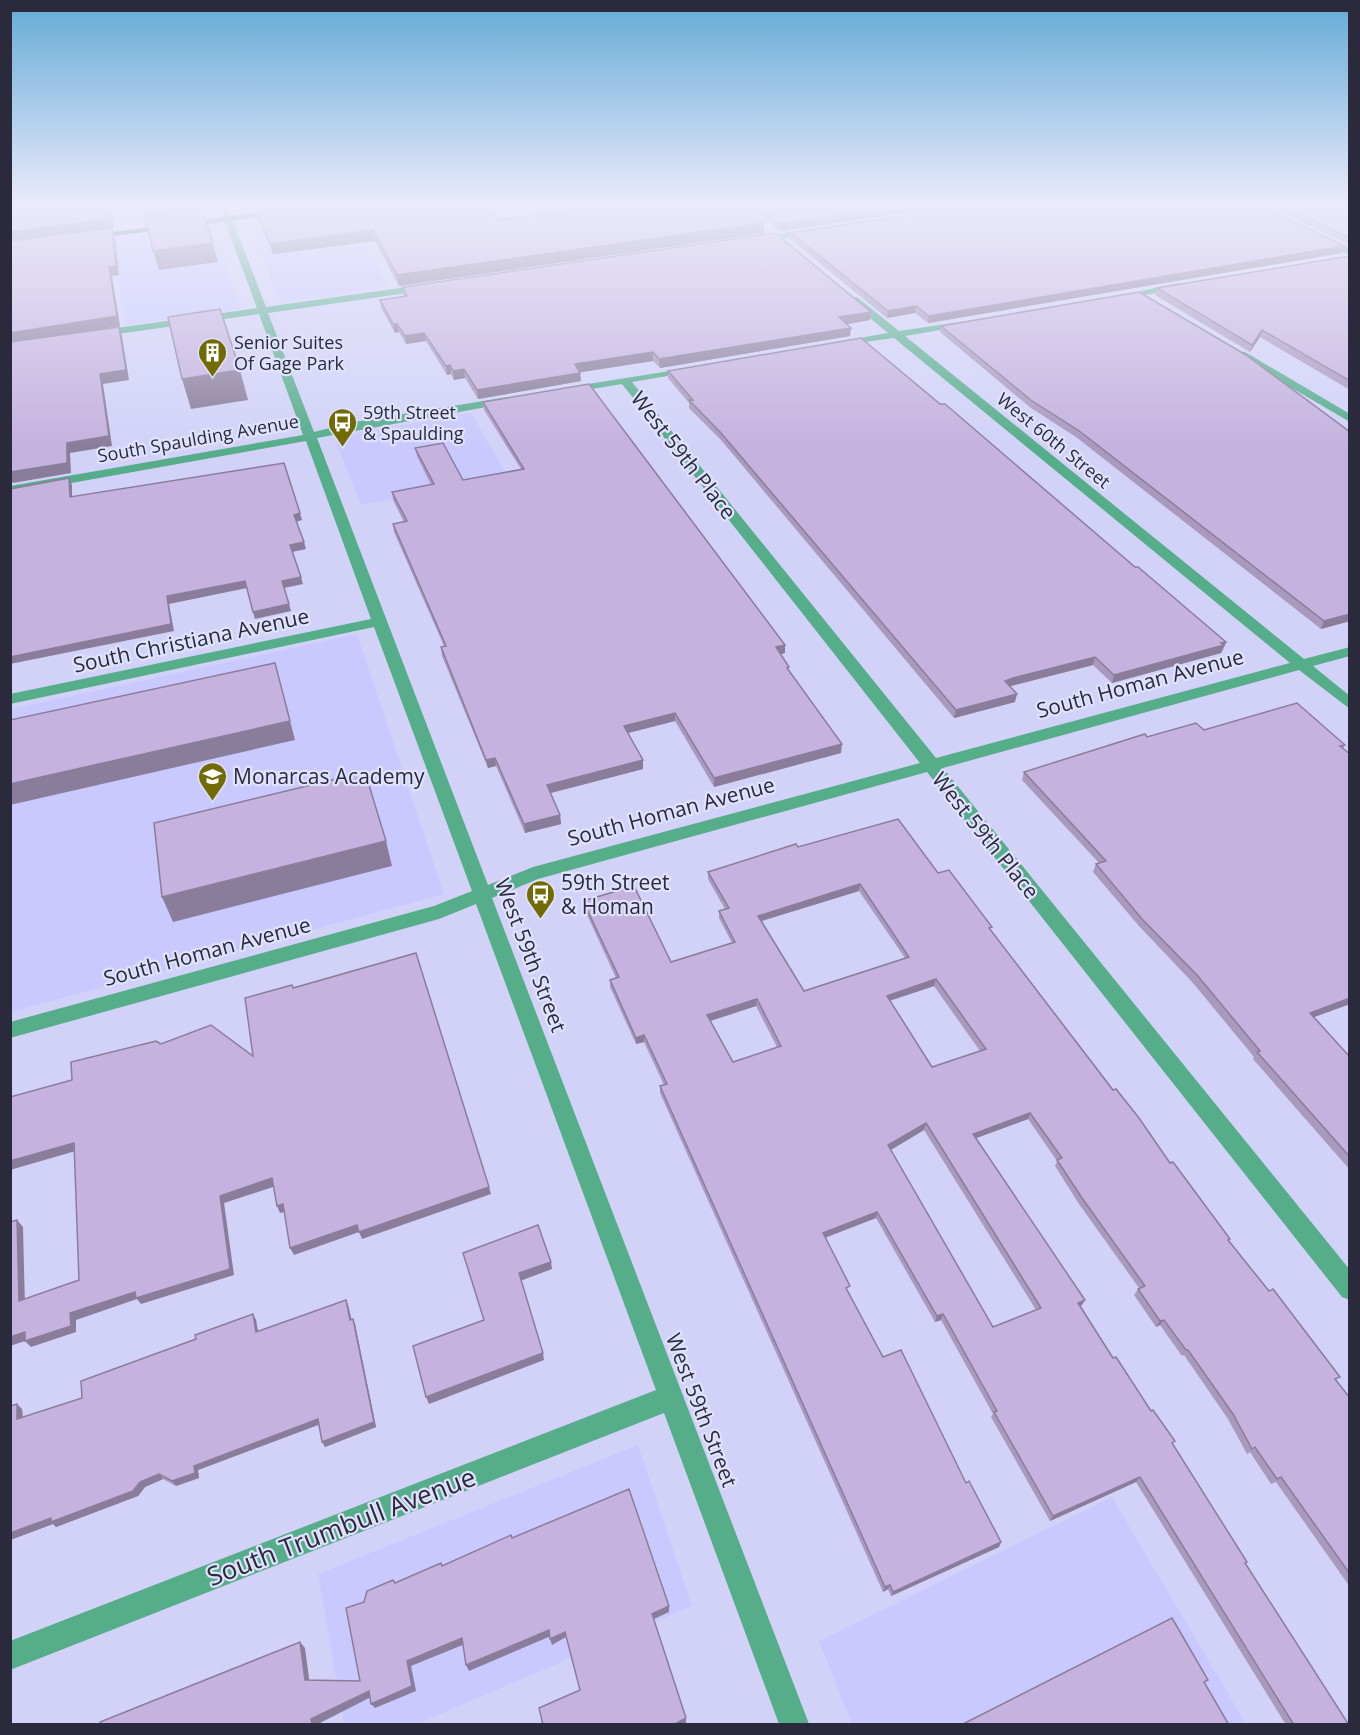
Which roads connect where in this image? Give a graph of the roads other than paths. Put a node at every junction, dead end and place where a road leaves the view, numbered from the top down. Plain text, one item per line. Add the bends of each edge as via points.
1 (253, 284) edge
2 (440, 285) edge
3 (1185, 285) edge
4 (842, 289) edge
5 (1140, 293) junction
6 (1110, 298) edge
7 (1156, 302) edge
8 (263, 310) junction
9 (977, 321) edge
10 (897, 334) junction
11 (88, 335) edge
12 (1227, 345) edge
13 (830, 346) edge
14 (706, 367) edge
15 (625, 381) junction
16 (557, 392) edge
17 (523, 398) edge
18 (1350, 420) edge
19 (310, 436) junction
20 (10, 490) edge
21 (380, 621) junction
22 (1350, 651) edge
23 (1301, 664) junction
24 (10, 699) edge
25 (1350, 704) edge
26 (930, 765) junction
27 (482, 892) junction
28 (10, 1030) edge
29 (1350, 1289) edge
30 (671, 1397) junction
31 (10, 1656) edge
32 (794, 1725) edge

1 - 8 street, West 59th Street
2 - 8 street
3 - 5 street
4 - 10 street, West 60th Street
5 - 6 street
5 - 7 street
8 - 11 street
8 - 19 street, West 59th Street
9 - 10 street
10 - 13 street
10 - 23 street, West 60th Street
12 - 18 street
14 - 15 street
15 - 16 street
15 - 26 street, West 59th Place
17 - 19 street, South Spaulding Avenue
19 - 20 street, South Spaulding Avenue
19 - 21 street, West 59th Street
21 - 24 street, South Christiana Avenue
21 - 27 street, West 59th Street
22 - 23 street, South Homan Avenue
23 - 25 street, West 60th Street
23 - 26 street, South Homan Avenue
26 - 27 street, South Homan Avenue via 533,874
26 - 29 street, West 59th Place
27 - 28 street, South Homan Avenue via 439,912
27 - 30 street, West 59th Street
30 - 31 street, South Trumbull Avenue
30 - 32 street, West 59th Street

